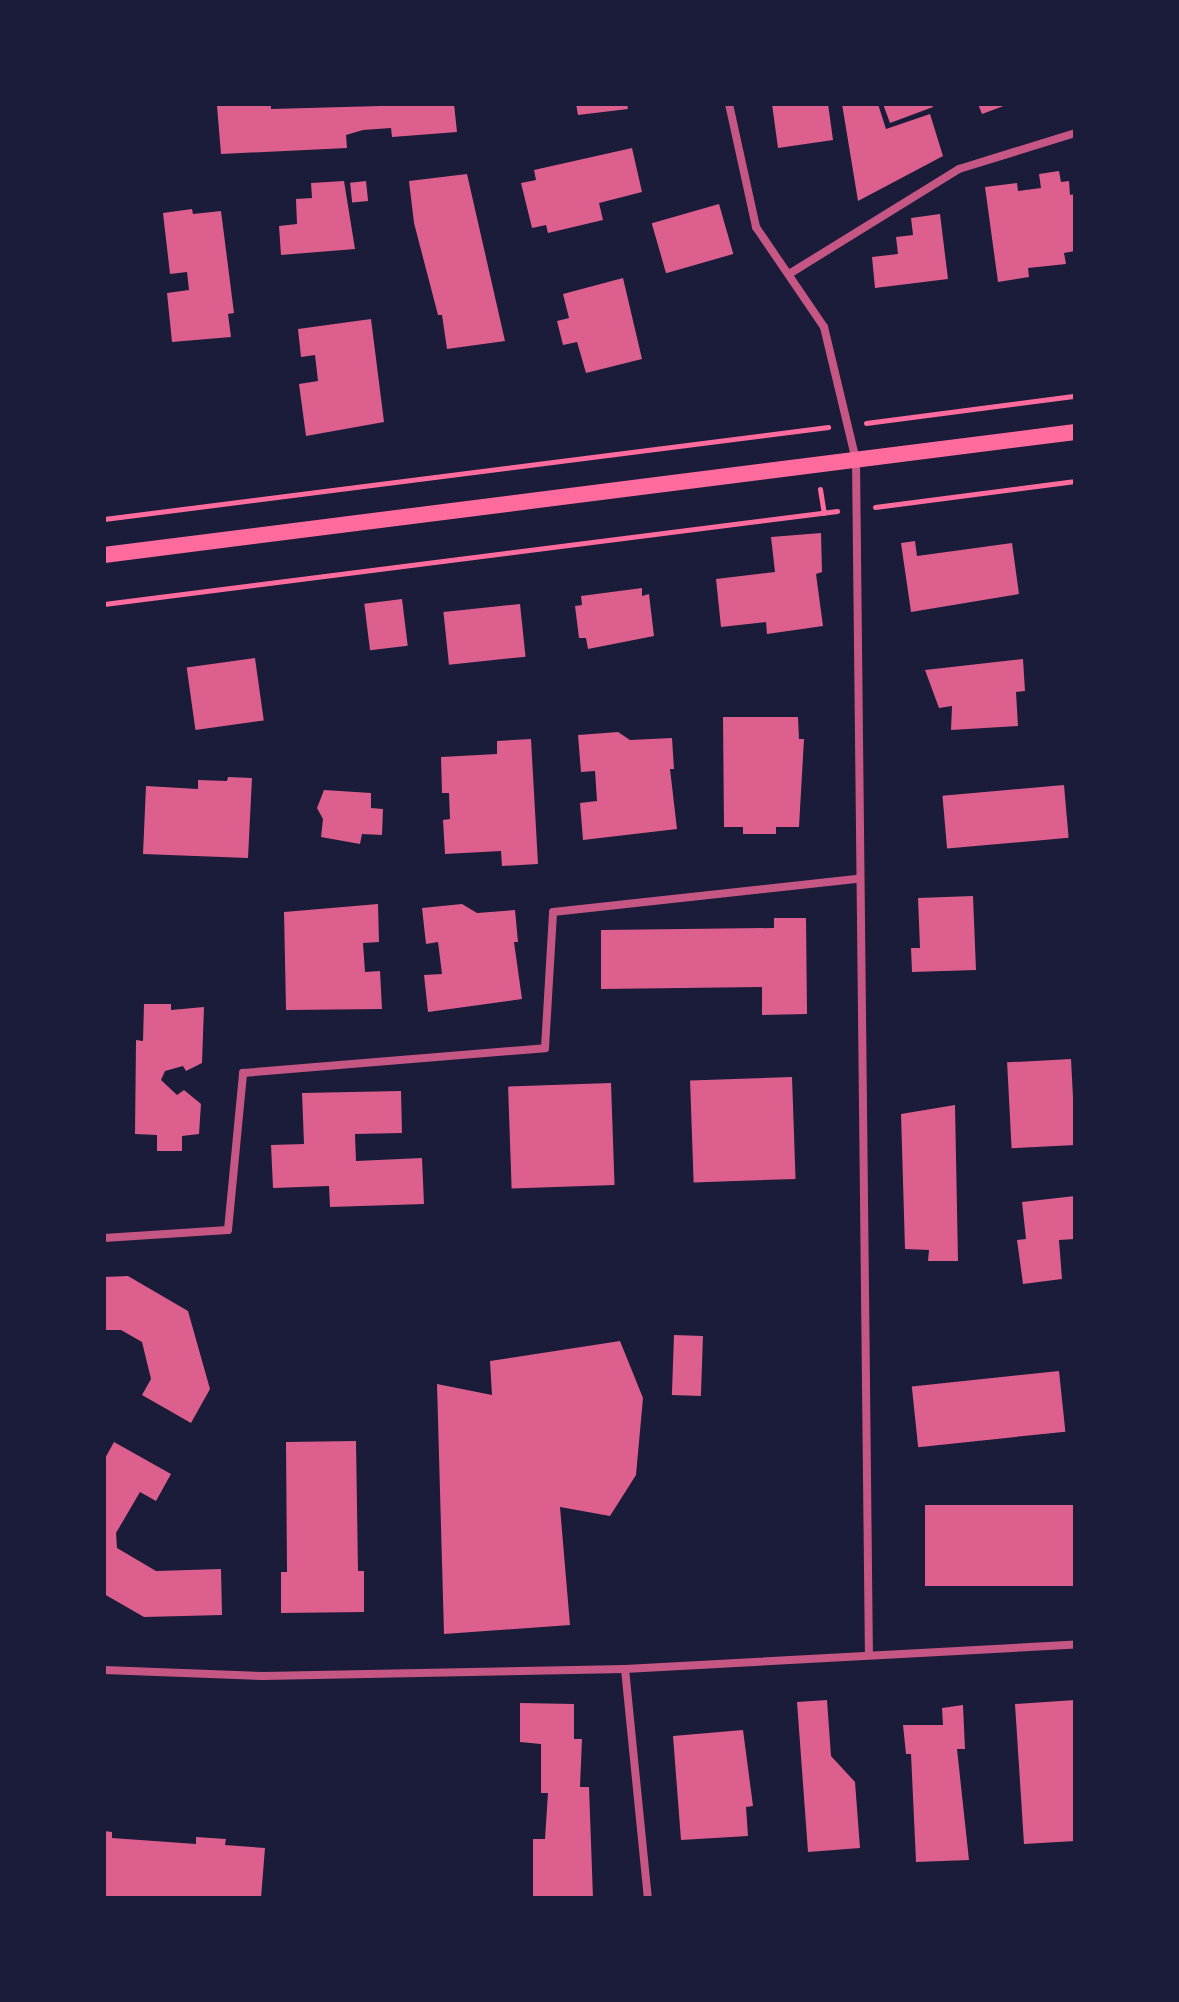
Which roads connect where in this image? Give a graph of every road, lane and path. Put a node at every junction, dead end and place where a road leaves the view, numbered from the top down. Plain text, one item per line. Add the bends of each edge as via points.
1 (729, 104) edge
2 (1075, 133) edge
3 (789, 274) junction
4 (1075, 396) edge
5 (851, 424) junction
6 (1075, 432) edge
7 (856, 460) junction
8 (1075, 481) edge
9 (859, 509) junction
10 (104, 519) edge
11 (104, 555) edge
12 (104, 604) edge
13 (858, 879) junction
14 (104, 1238) edge
15 (1075, 1645) edge
16 (869, 1655) junction
17 (625, 1669) junction
18 (104, 1670) edge
19 (648, 1898) edge

1 - 3 street via 756,227
2 - 3 street via 959,169
3 - 5 street via 824,327
4 - 5 path
5 - 7 street
5 - 10 path
6 - 7 main road
7 - 9 street
7 - 11 main road
8 - 9 path
9 - 12 path
9 - 13 street
13 - 14 street via 553,912 545,1048 243,1073 228,1230
13 - 16 street
15 - 16 street
16 - 17 street
17 - 18 street via 263,1676
17 - 19 street

